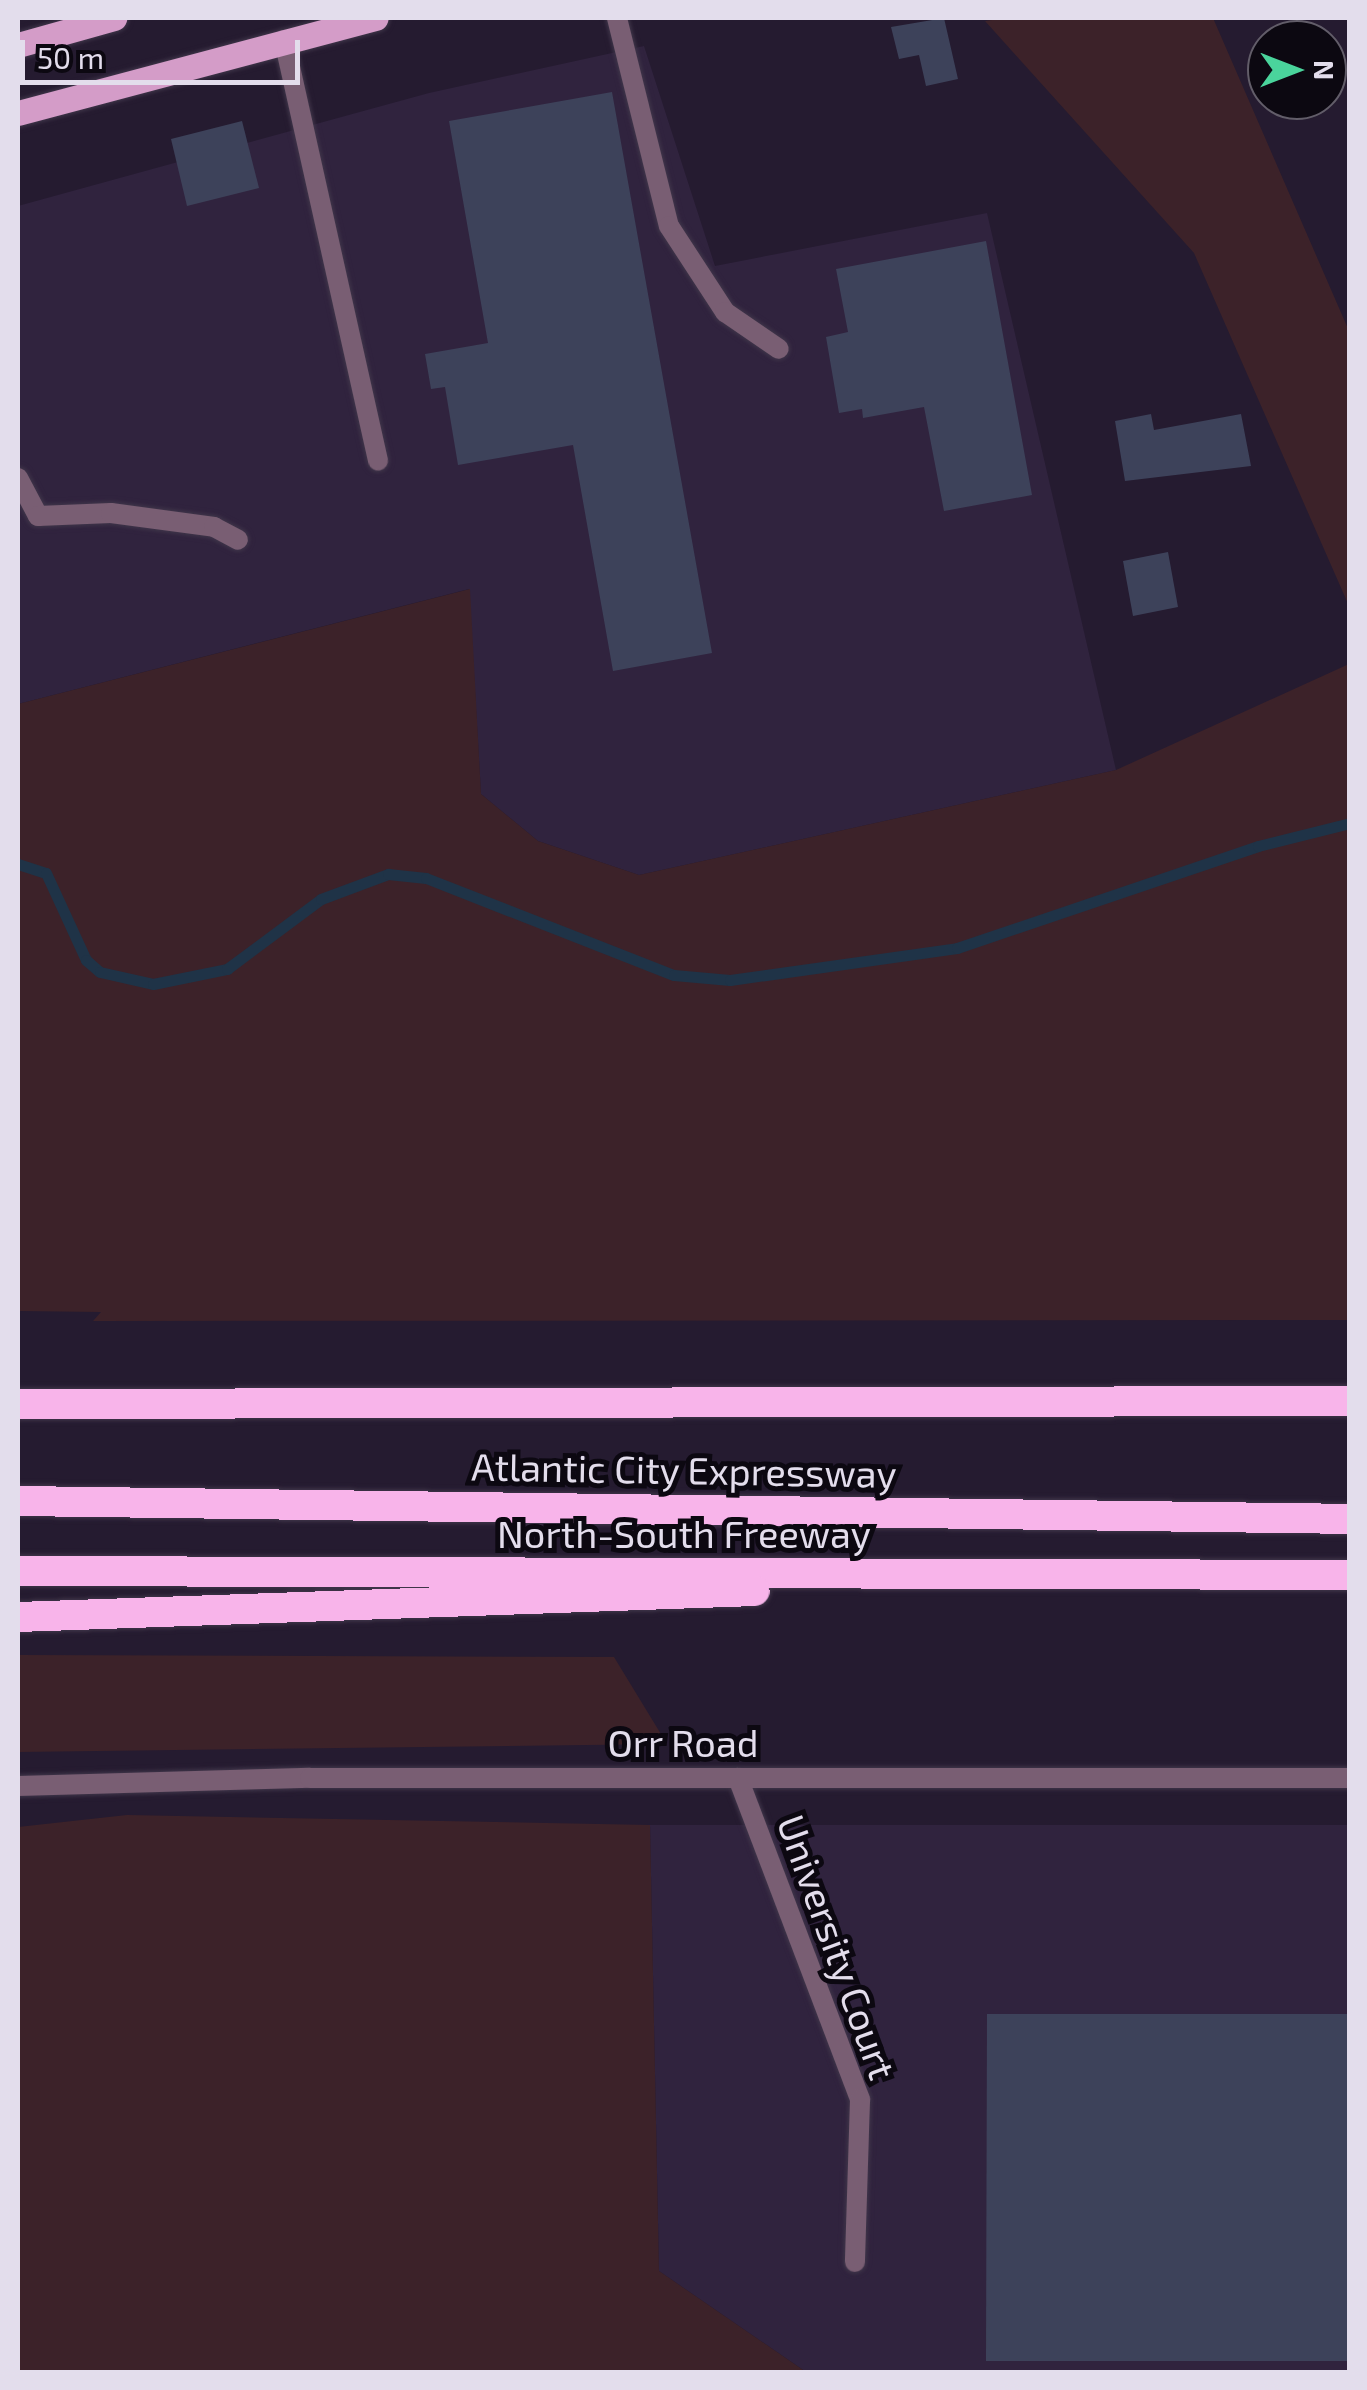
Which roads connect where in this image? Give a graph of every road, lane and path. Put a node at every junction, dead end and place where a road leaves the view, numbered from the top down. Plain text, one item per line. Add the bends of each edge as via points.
1 (114, 18) edge
2 (376, 18) edge
3 (617, 18) edge
4 (284, 40) junction
5 (18, 45) edge
6 (18, 113) edge
7 (779, 349) dead end
8 (378, 461) dead end
9 (18, 478) edge
10 (238, 540) dead end
11 (1350, 1401) edge
12 (18, 1404) edge
13 (18, 1501) edge
14 (1350, 1519) edge
15 (18, 1571) edge
16 (918, 1575) junction
17 (1350, 1575) edge
18 (18, 1617) edge
19 (738, 1778) junction
20 (1350, 1778) edge
21 (18, 1786) edge
22 (855, 2262) dead end

1 - 5 main road
2 - 4 main road
3 - 7 street via 669,226 725,312
4 - 6 main road
4 - 8 street
9 - 10 street via 38,516 111,514 214,528
11 - 12 highway
13 - 14 highway, Atlantic City Expressway
15 - 16 highway, North-South Freeway
16 - 17 highway, North-South Freeway
16 - 18 highway via 568,1604
19 - 20 street, Orr Road
19 - 21 street, Orr Road
19 - 22 street, University Court via 860,2100

